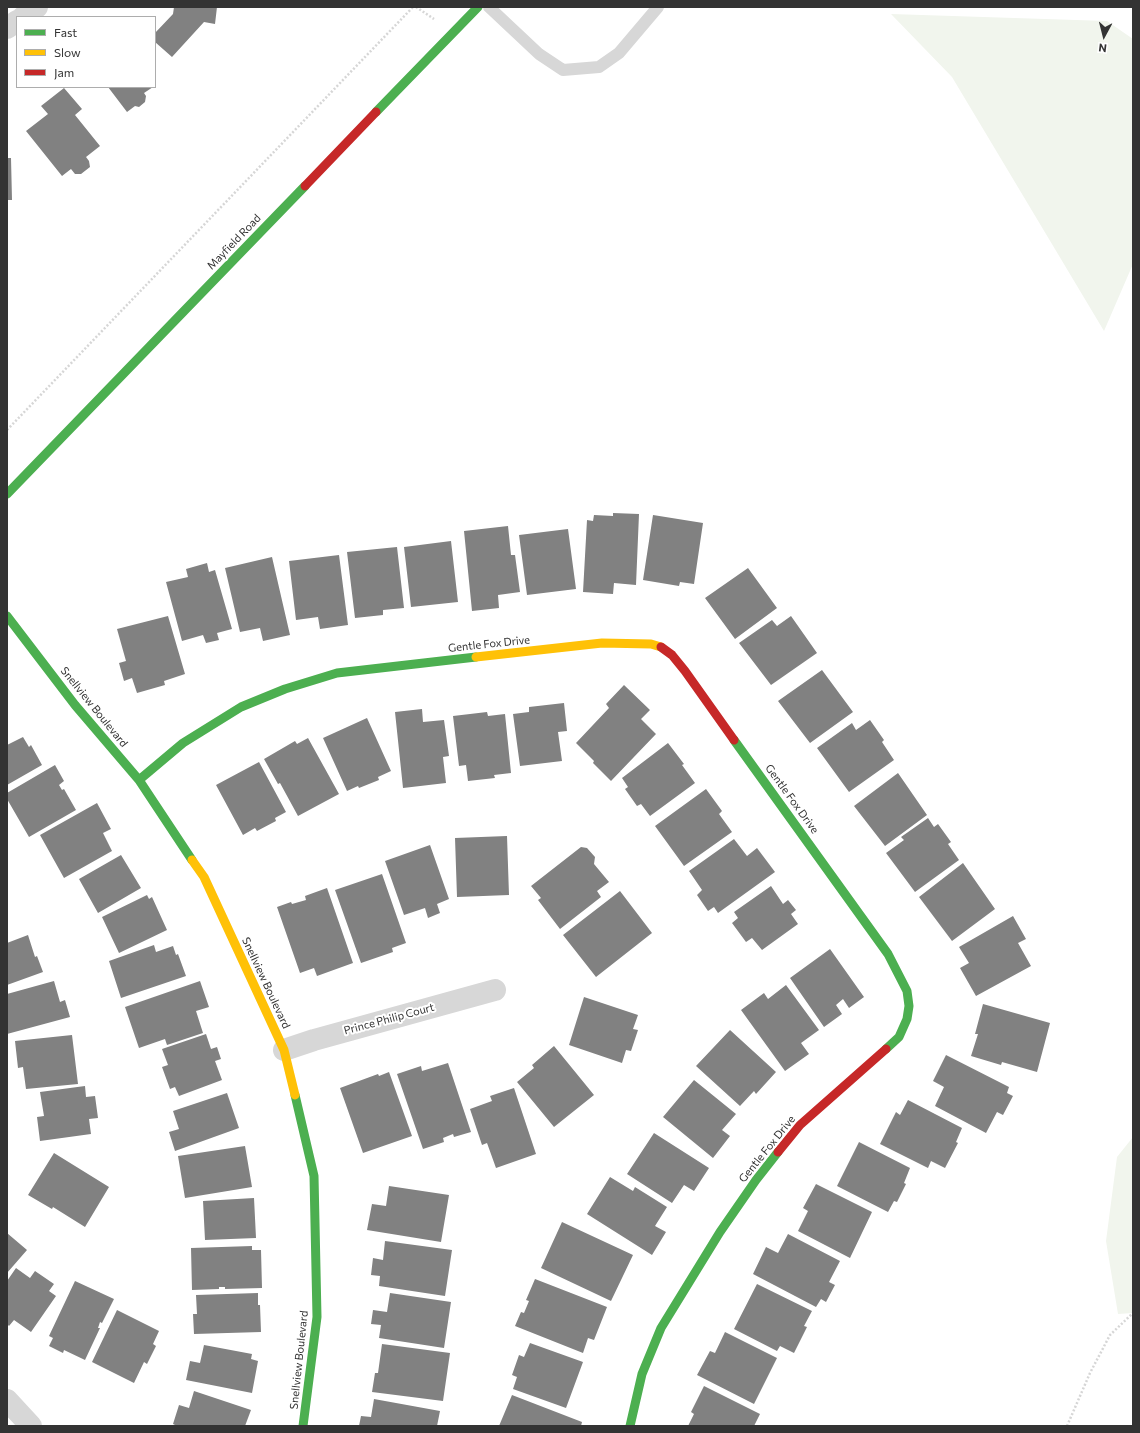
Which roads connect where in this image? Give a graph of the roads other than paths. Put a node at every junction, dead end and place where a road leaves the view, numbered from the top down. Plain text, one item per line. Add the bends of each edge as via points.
1 (37, 7) edge
2 (478, 7) edge
3 (489, 7) edge
4 (658, 7) edge
5 (24, 16) edge
6 (16, 22) edge
7 (7, 28) edge
8 (7, 494) edge
9 (7, 616) edge
10 (139, 780) junction
11 (495, 990) dead end
12 (284, 1050) junction
13 (7, 1400) edge
14 (31, 1426) edge
15 (303, 1426) edge
16 (630, 1426) edge

1 - 5 street
2 - 8 street, Mayfield Road
3 - 4 lane via 540,54 564,70 599,67 619,53
6 - 7 street
9 - 10 street, Snellview Boulevard via 75,705
10 - 12 street, Snellview Boulevard via 204,877
10 - 16 street, Gentle Fox Drive via 183,743 241,707 285,689 337,673 602,643 650,644 662,647 685,671 888,954 907,991 909,1006 907,1019 899,1037 800,1125 756,1180 720,1232 661,1328 642,1374
11 - 12 street, Prince Philip Court
12 - 15 street, Snellview Boulevard via 314,1176 317,1317
13 - 14 street

